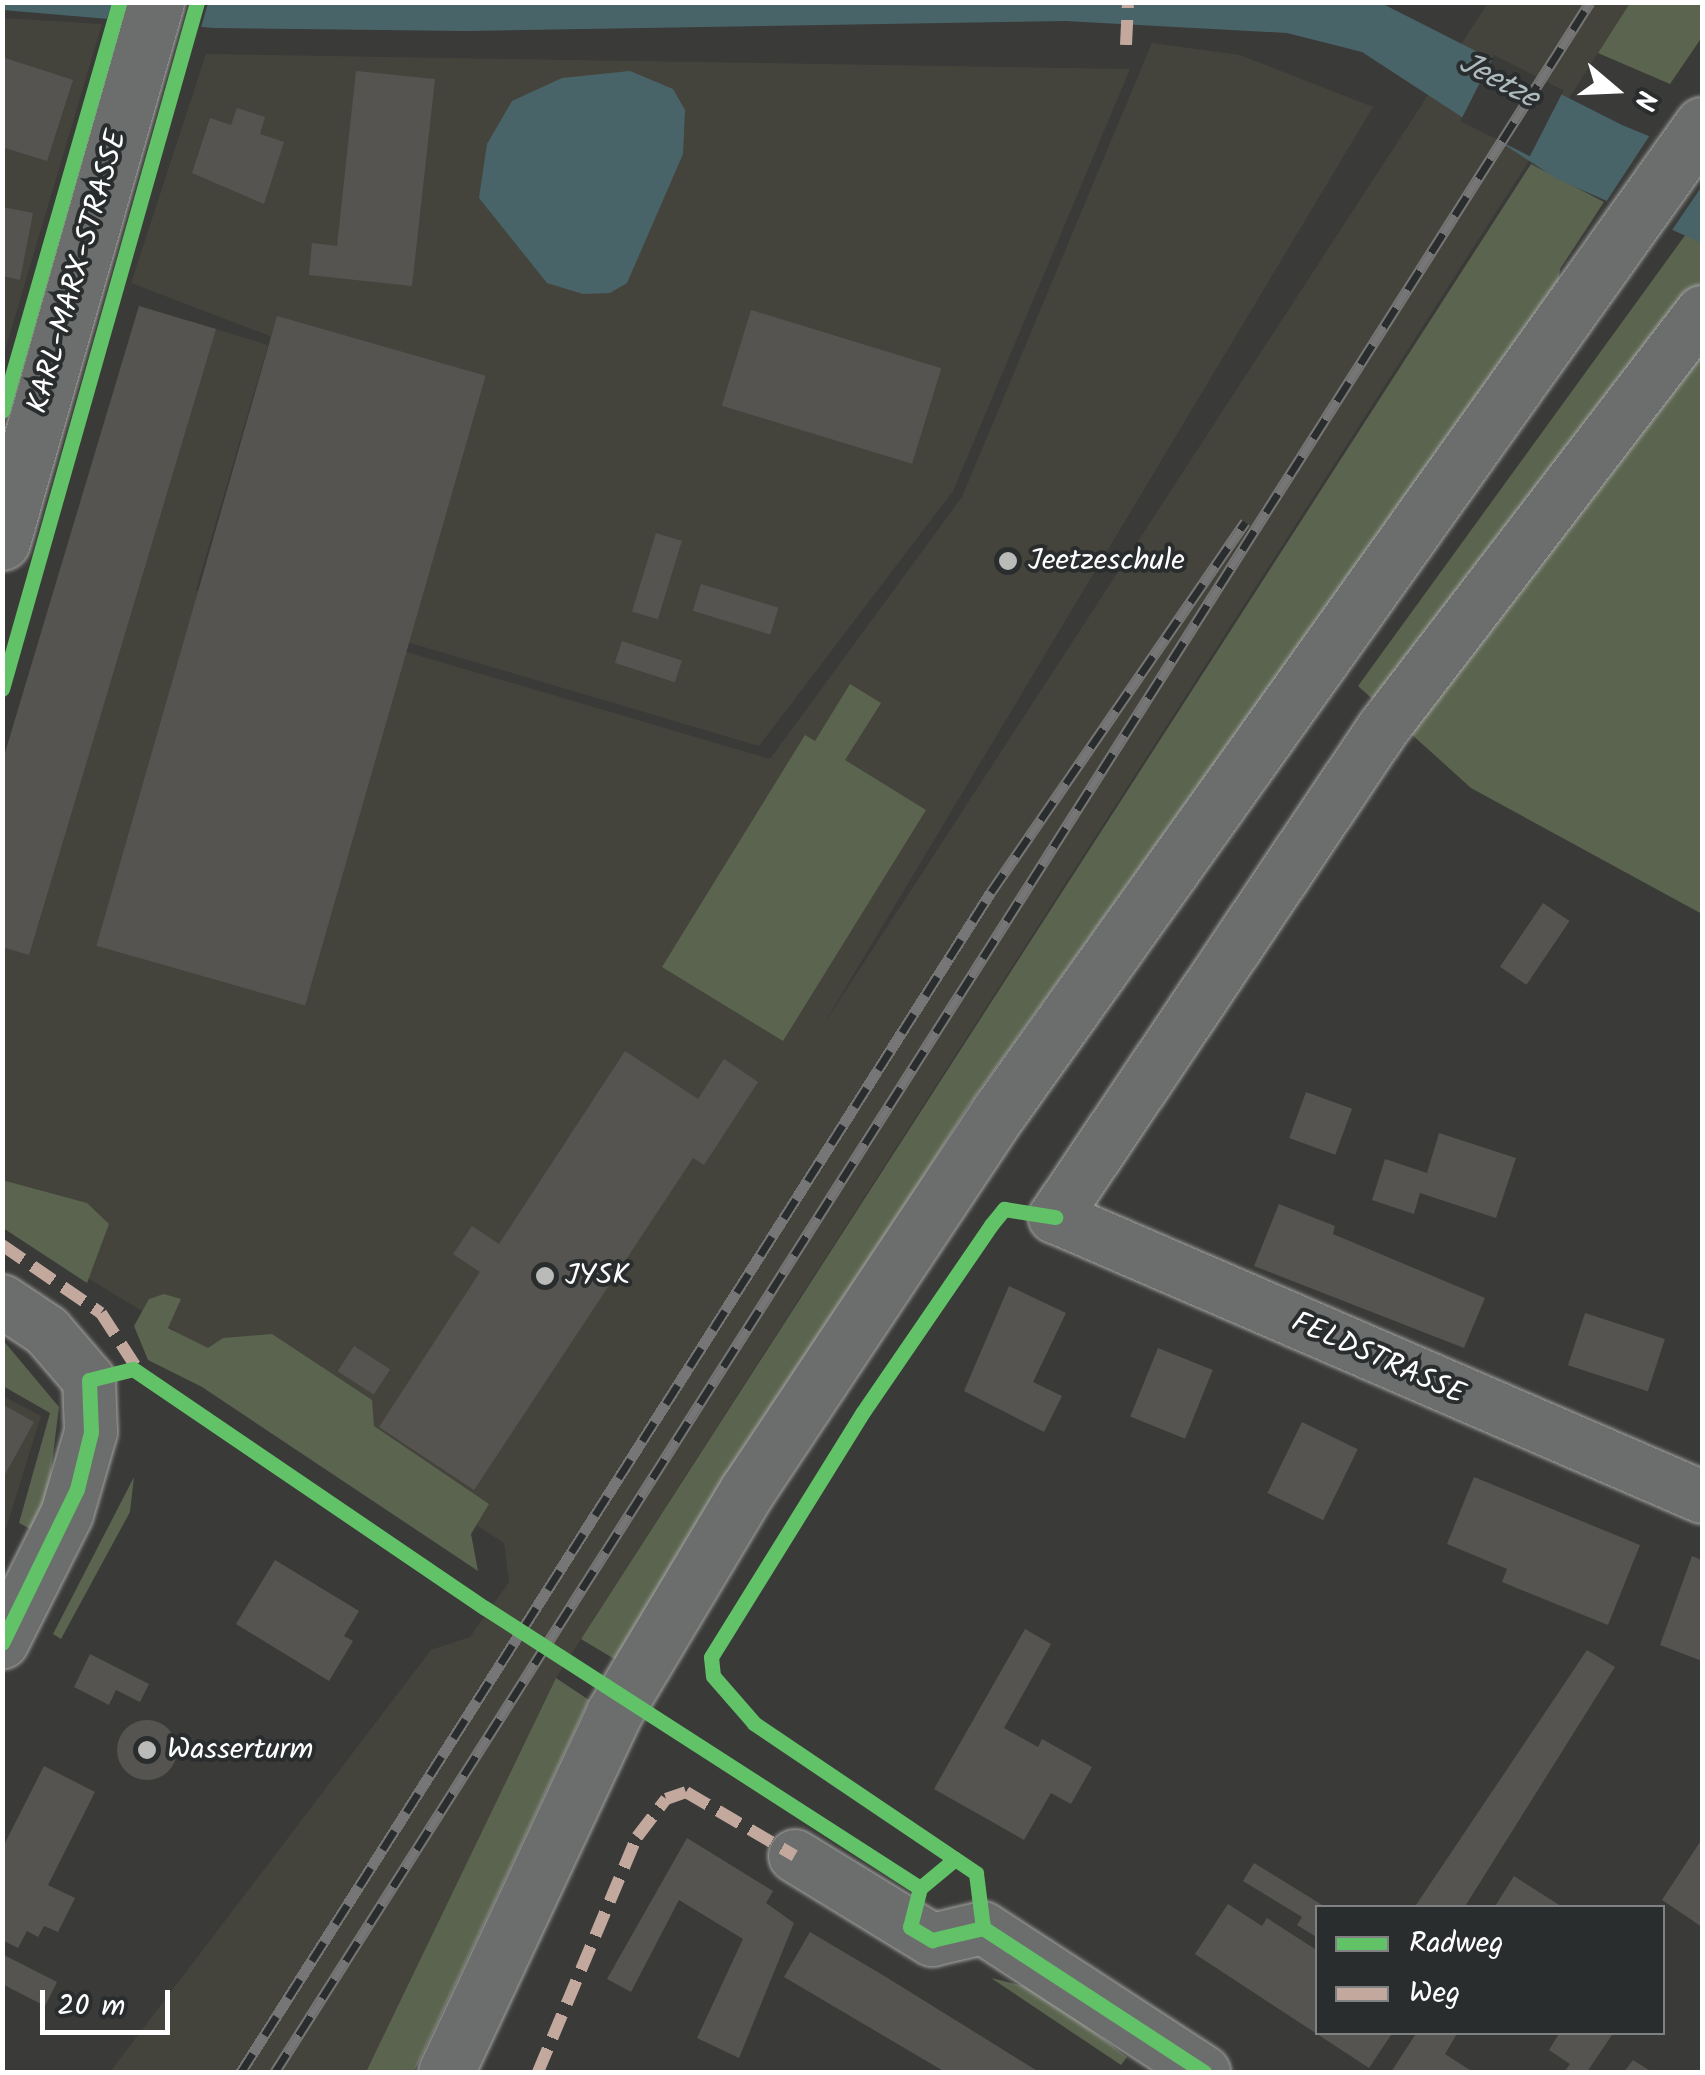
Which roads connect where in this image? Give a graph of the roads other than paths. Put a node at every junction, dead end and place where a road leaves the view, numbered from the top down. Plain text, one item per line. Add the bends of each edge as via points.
1 (149, 27) edge
2 (1702, 124) edge
3 (1702, 312) edge
4 (2, 542) edge
5 (2, 1301) edge
6 (1702, 1497) edge
7 (2, 1644) edge
8 (795, 1856) dead end
9 (446, 2072) edge
10 (1204, 2072) edge

1 - 4 main road, KARL-MARX-STRASSE
2 - 9 main road via 999,1112 747,1490 614,1714
3 - 6 street, FELDSTRASSE via 1382,730 1055,1217
5 - 7 street via 47,1330 89,1380 91,1432 78,1488
8 - 10 street via 932,1940 983,1928

